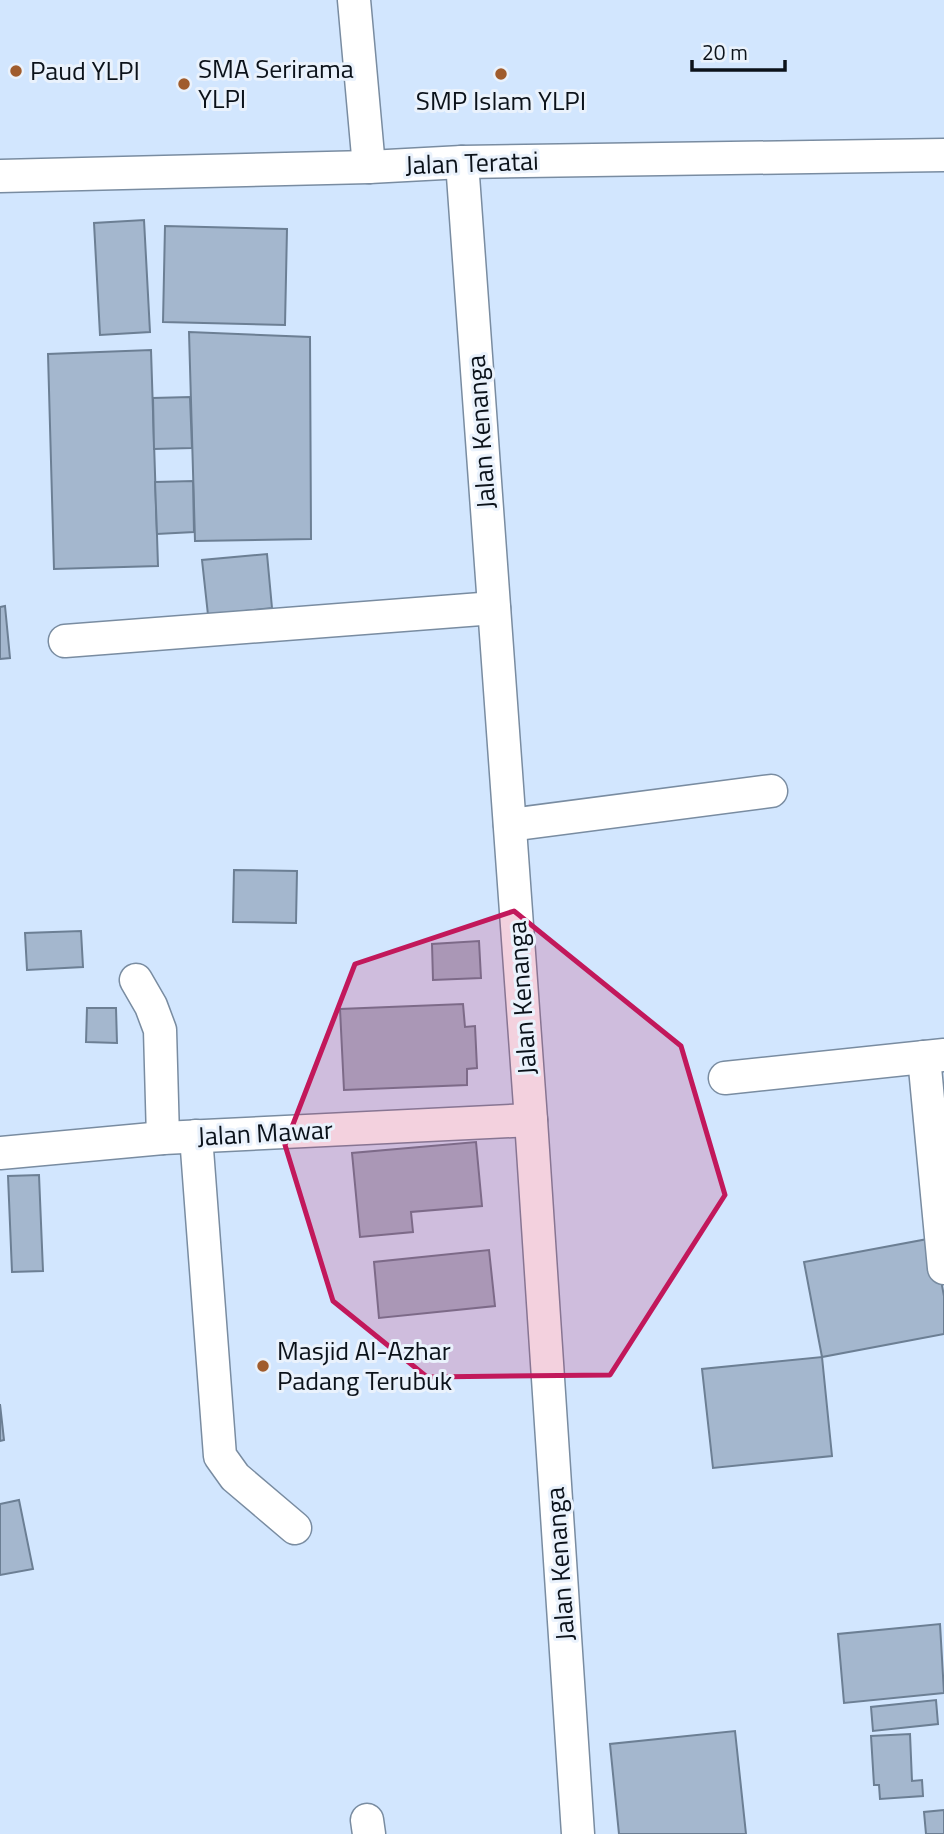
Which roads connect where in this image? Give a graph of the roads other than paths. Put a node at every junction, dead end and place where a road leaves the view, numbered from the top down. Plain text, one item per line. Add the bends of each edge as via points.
1 (354, 0) edge
2 (944, 155) edge
3 (462, 162) junction
4 (369, 167) junction
5 (0, 176) edge
6 (494, 608) junction
7 (65, 641) dead end
8 (771, 791) dead end
9 (510, 825) junction
10 (135, 980) dead end
11 (934, 1056) edge
12 (725, 1078) dead end
13 (531, 1120) junction
14 (196, 1136) junction
15 (163, 1138) junction
16 (0, 1153) edge
17 (944, 1268) edge
18 (295, 1528) dead end
19 (578, 1834) edge

1 - 4 street
2 - 3 street, Jalan Teratai
3 - 4 street, Jalan Teratai
3 - 6 street, Jalan Kenanga
4 - 5 street, Jalan Teratai
6 - 7 street
6 - 9 street, Jalan Kenanga
8 - 9 street
9 - 13 street, Jalan Kenanga
10 - 15 street via 160,1030
11 - 12 street
11 - 17 street
13 - 14 street, Jalan Mawar
13 - 19 street, Jalan Kenanga
14 - 15 street, Jalan Mawar
14 - 18 street via 220,1456 235,1477
15 - 16 street, Jalan Mawar

